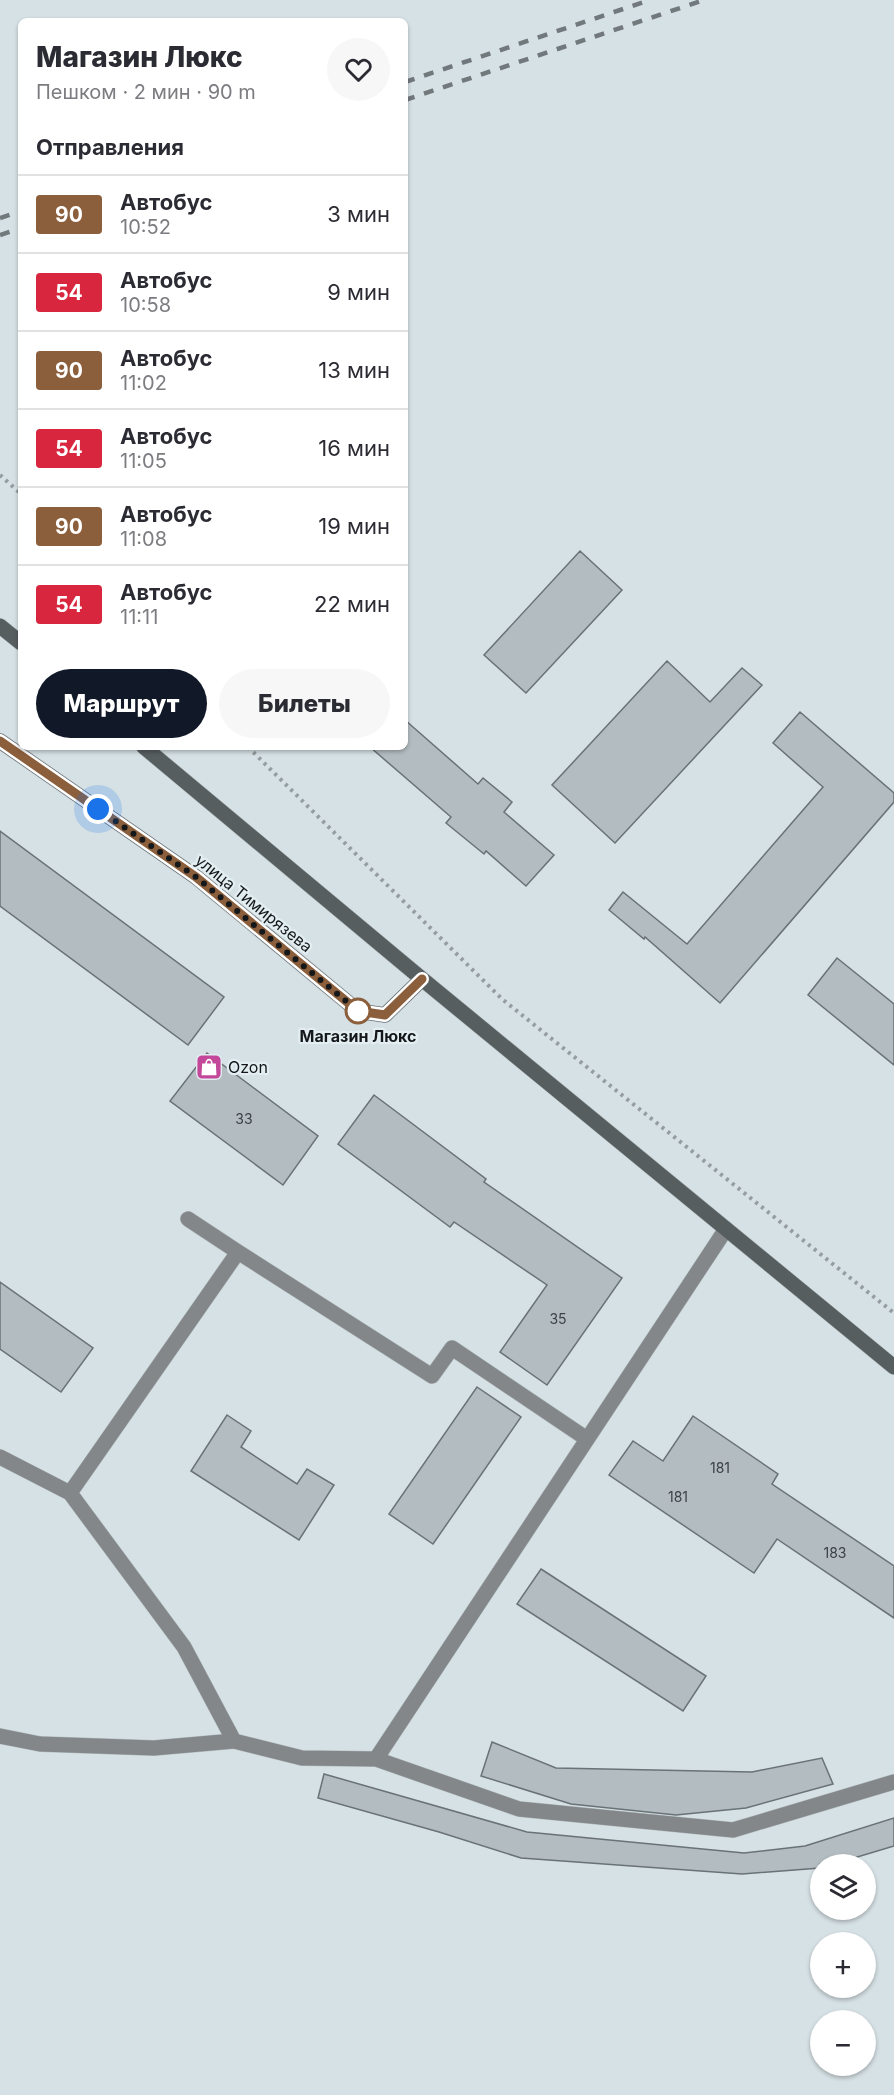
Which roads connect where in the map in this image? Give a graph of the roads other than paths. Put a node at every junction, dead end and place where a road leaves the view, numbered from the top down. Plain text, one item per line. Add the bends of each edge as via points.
1 (0, 626) edge
2 (18, 641) edge
3 (0, 741) edge
4 (148, 750) edge
5 (422, 979) junction
6 (188, 1219) dead end
7 (726, 1229) junction
8 (238, 1252) junction
9 (894, 1367) edge
10 (587, 1439) junction
11 (0, 1457) edge
12 (70, 1493) junction
13 (0, 1736) edge
14 (234, 1741) junction
15 (376, 1760) junction
16 (894, 1782) edge

1 - 2 main road
3 - 5 main road, улица Тимирязева via 196,877 358,1011 385,1015
4 - 5 main road
5 - 7 main road
6 - 8 street
7 - 9 main road
7 - 10 street
8 - 10 street via 432,1376 452,1348
8 - 12 street
10 - 15 street
11 - 12 street
12 - 14 street via 184,1647
13 - 14 street via 40,1744 154,1748
14 - 15 street via 302,1758
15 - 16 street via 519,1809 733,1830

